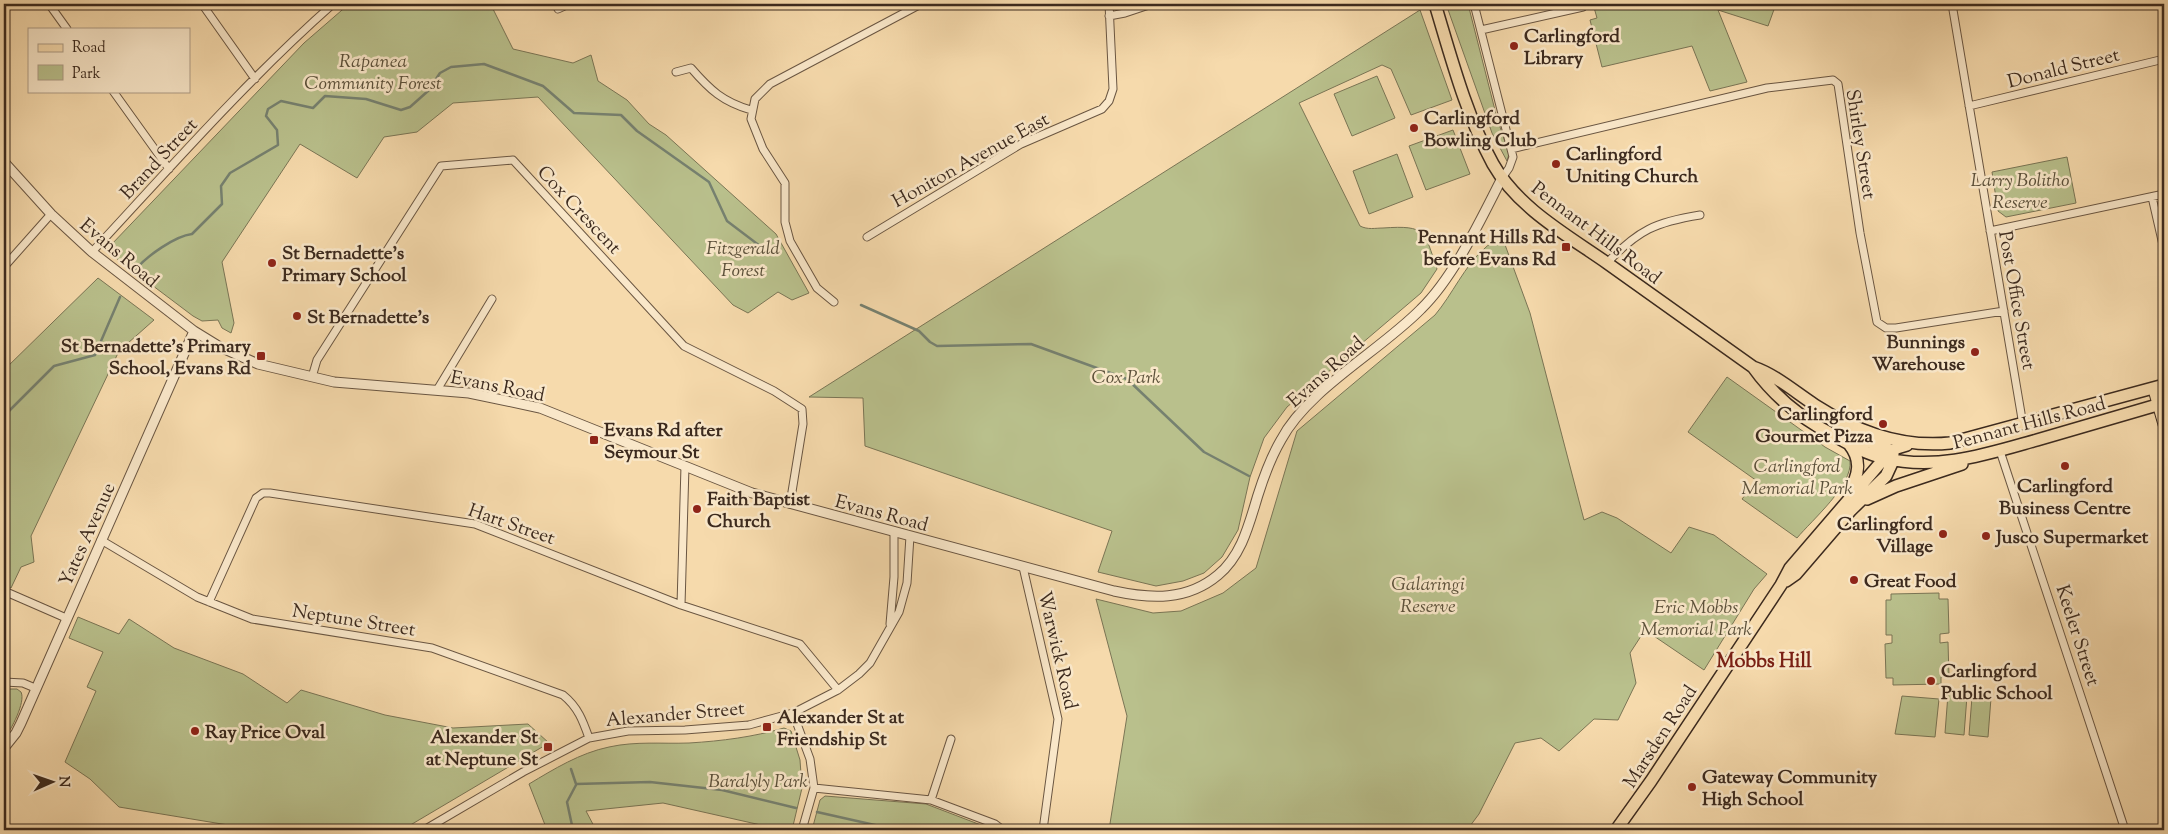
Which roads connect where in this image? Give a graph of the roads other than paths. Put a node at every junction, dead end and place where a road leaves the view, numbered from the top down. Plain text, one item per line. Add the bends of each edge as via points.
1 (49, 4) edge
2 (202, 4) edge
3 (333, 4) edge
4 (569, 4) edge
5 (921, 4) edge
6 (1110, 4) edge
7 (1152, 4) edge
8 (1436, 4) edge
9 (1474, 4) edge
10 (1952, 4) edge
11 (1582, 7) dead end
12 (558, 9) dead end
13 (1109, 16) junction
14 (66, 28) edge
15 (1481, 30) junction
16 (2164, 59) edge
17 (676, 72) dead end
18 (255, 79) junction
19 (114, 92) edge
20 (1969, 106) junction
21 (751, 110) junction
22 (1511, 149) junction
23 (4, 162) edge
24 (169, 169) junction
25 (1502, 178) junction
26 (2164, 194) edge
27 (2152, 197) junction
28 (51, 214) junction
29 (1700, 215) dead end
30 (1990, 231) junction
31 (867, 237) dead end
32 (2162, 245) dead end
33 (92, 252) junction
34 (1607, 263) junction
35 (4, 267) edge
36 (492, 299) dead end
37 (834, 302) dead end
38 (2004, 311) junction
39 (194, 331) junction
40 (1753, 367) junction
41 (312, 377) junction
42 (2161, 387) edge
43 (437, 390) junction
44 (2161, 404) edge
45 (1822, 409) junction
46 (2023, 425) junction
47 (2164, 426) edge
48 (1847, 443) junction
49 (1914, 443) junction
50 (2000, 451) junction
51 (1889, 456) junction
52 (1974, 457) junction
53 (685, 466) junction
54 (1863, 500) junction
55 (790, 504) junction
56 (1843, 506) junction
57 (894, 531) junction
58 (910, 536) junction
59 (101, 540) junction
60 (1023, 567) junction
61 (1781, 585) junction
62 (4, 591) edge
63 (209, 602) junction
64 (681, 605) junction
65 (66, 618) junction
66 (889, 632) junction
67 (4, 682) edge
68 (36, 688) junction
69 (838, 690) junction
70 (793, 713) junction
71 (588, 738) junction
72 (951, 739) dead end
73 (4, 748) edge
74 (814, 788) junction
75 (931, 800) junction
76 (424, 830) edge
77 (802, 830) edge
78 (1003, 830) edge
79 (1043, 830) edge
80 (1616, 830) edge
81 (2125, 830) edge

1 - 14 street
2 - 18 street
3 - 18 street, Brand Street
4 - 12 street
5 - 21 street via 770,84 760,93
6 - 13 street, Honiton Avenue East
7 - 13 street
8 - 25 highway, Pennant Hills Road via 1475,124
9 - 15 street
10 - 20 street, Post Office Street
11 - 15 street
13 - 31 street, Honiton Avenue East via 1112,89 1109,101 1102,109 1021,144
15 - 22 street
16 - 20 street, Donald Street
17 - 21 street via 691,68 717,95
18 - 24 street, Brand Street
19 - 24 street
20 - 30 street, Post Office Street
21 - 37 street via 757,137 785,183 785,222 790,241 817,288
22 - 25 street via 1512,161
22 - 38 street, Shirley Street via 1767,88 1833,80 1838,84 1877,322 1886,328 1896,328
23 - 28 street, Evans Road
24 - 33 street, Brand Street
25 - 34 highway, Pennant Hills Road via 1534,211
25 - 60 street, Evans Road via 1460,256 1432,298 1292,422 1271,458 1242,542 1219,574 1196,590 1154,598
26 - 27 street
27 - 30 street
27 - 32 street
28 - 33 street, Evans Road
28 - 35 street
29 - 34 street via 1663,222 1640,233
30 - 38 street, Post Office Street
33 - 39 street, Evans Road
34 - 40 highway, Pennant Hills Road
36 - 43 street
38 - 46 street, Post Office Street
39 - 41 street, Evans Road via 258,364
39 - 59 street, Yates Avenue
40 - 45 highway, Pennant Hills Road via 1768,372
40 - 48 highway, Pennant Hills Road via 1787,404 1817,427
41 - 43 street, Evans Road via 355,384
41 - 55 street, Cox Crescent via 317,360 441,166 512,160 684,346 774,391 802,409 803,424
42 - 44 main road
42 - 46 highway, Pennant Hills Road
43 - 53 street, Evans Road via 494,397 540,408
44 - 47 main road
44 - 50 highway, Pennant Hills Road
45 - 49 highway, Pennant Hills Road via 1874,435
45 - 51 highway via 1842,429
46 - 49 highway, Pennant Hills Road via 1950,443
48 - 51 highway, Pennant Hills Road
48 - 56 highway via 1856,455 1858,468
49 - 51 highway, Marsden Road
50 - 52 highway, Pennant Hills Road
50 - 81 street, Keeler Street
51 - 52 highway, Pennant Hills Road via 1936,462
51 - 54 highway, Marsden Road via 1886,476
51 - 56 highway, Marsden Road
52 - 54 highway via 1958,467
53 - 55 street, Evans Road via 752,493
53 - 64 street
54 - 61 highway, Marsden Road via 1796,574
55 - 57 street, Evans Road
56 - 61 highway, Marsden Road via 1790,568
57 - 58 street, Evans Road
57 - 66 street, Alexander Street via 894,595
58 - 60 street, Evans Road
58 - 66 street, Alexander Street via 904,598
59 - 63 street, Neptune Street
59 - 65 street, Yates Avenue
60 - 79 street, Warwick Road via 1058,720
61 - 80 highway, Marsden Road
62 - 65 street
63 - 64 street, Hart Street via 256,498 267,493 475,524
63 - 71 street, Neptune Street via 252,620 432,648 494,669 563,695 579,712
64 - 69 street, Hart Street via 800,644
65 - 68 street, Yates Avenue
66 - 69 street, Alexander Street via 870,663
67 - 68 street via 23,683
68 - 73 street, Yates Avenue via 16,733
69 - 70 street, Alexander Street
70 - 71 street, Alexander Street via 749,725 628,731
70 - 74 street via 810,759
71 - 76 street, Alexander Street
72 - 75 street
74 - 75 street
74 - 77 street
75 - 78 street via 996,824

